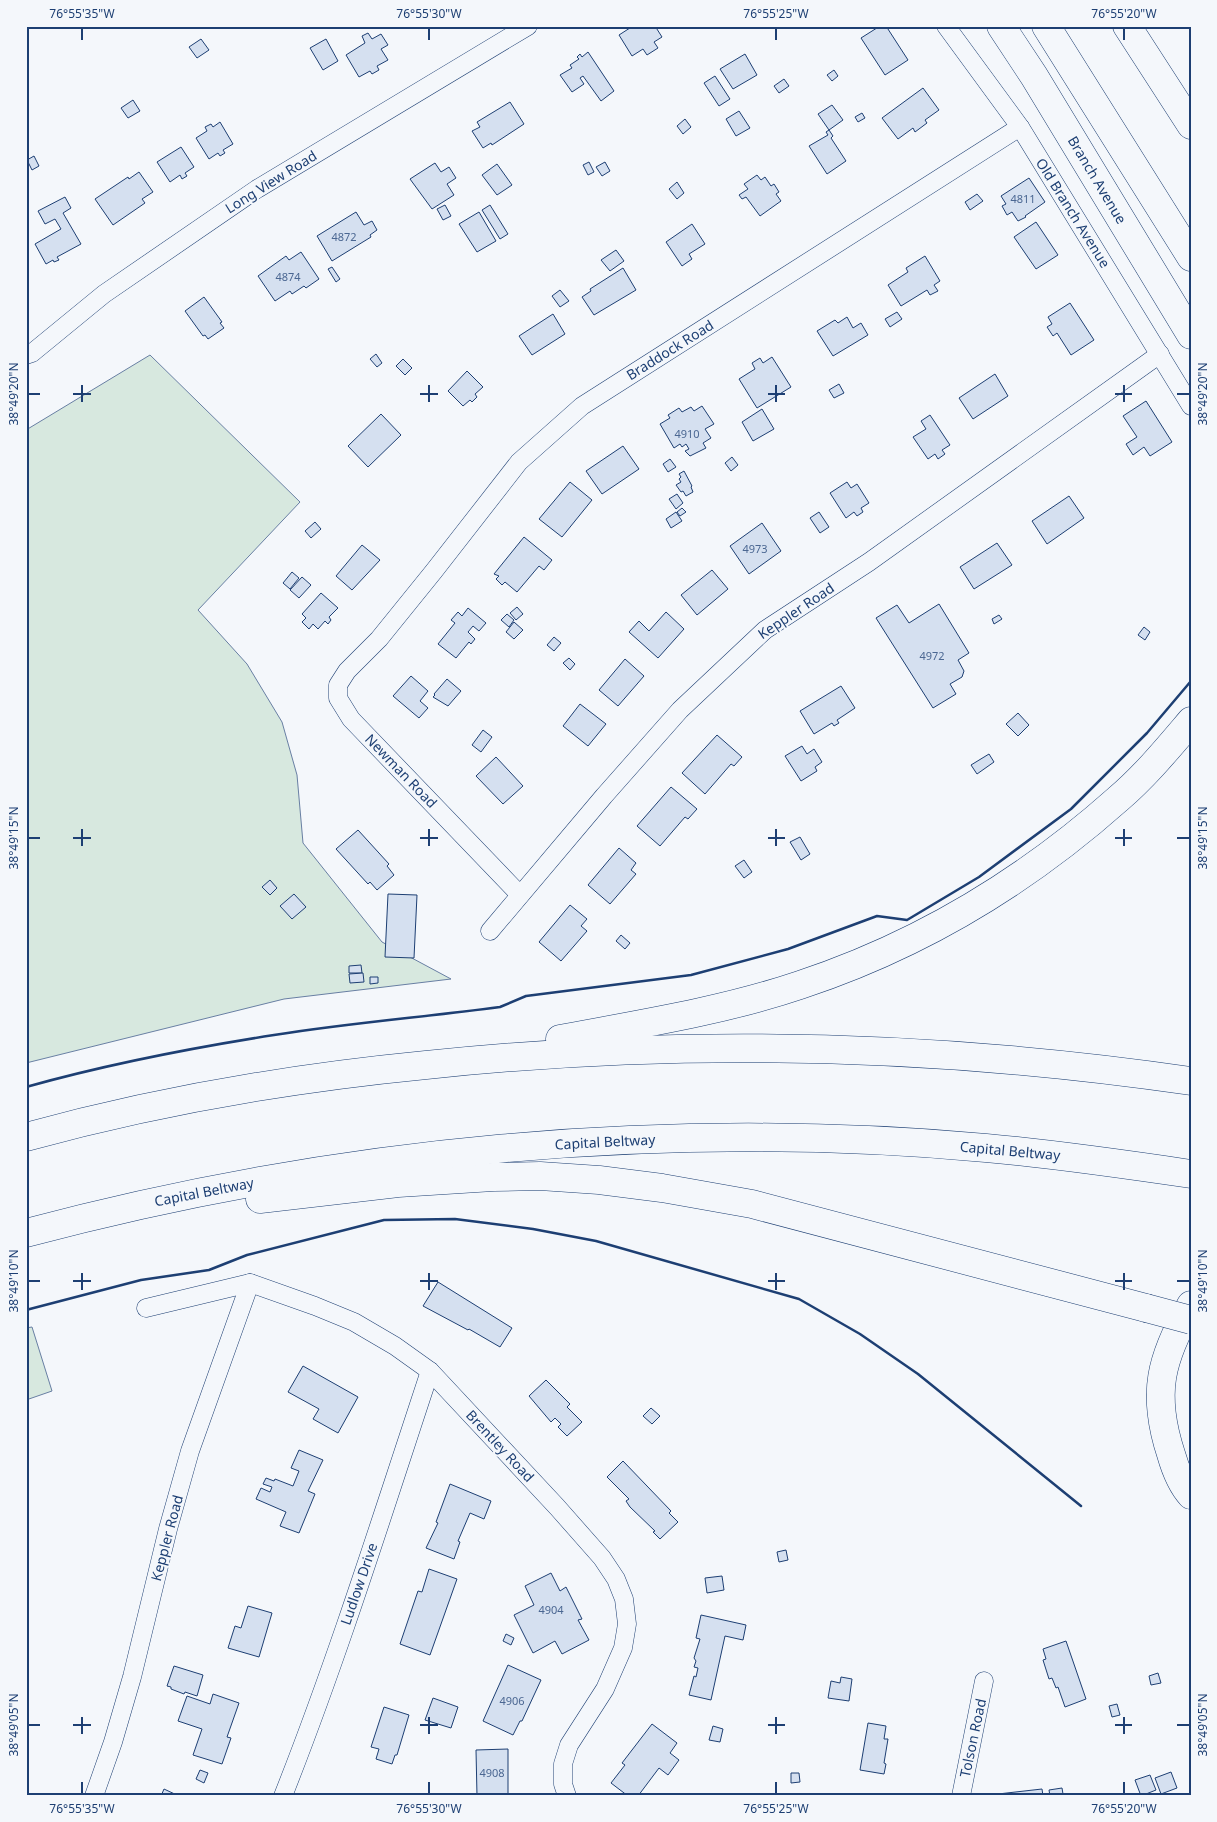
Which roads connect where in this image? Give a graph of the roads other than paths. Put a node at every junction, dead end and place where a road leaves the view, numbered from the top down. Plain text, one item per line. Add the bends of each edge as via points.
1 (528, 26) edge
2 (946, 26) edge
3 (1001, 26) edge
4 (1046, 26) edge
5 (1127, 26) edge
6 (1191, 126) edge
7 (1020, 127) junction
8 (1191, 257) edge
9 (1187, 332) edge
10 (1160, 354) junction
11 (26, 355) edge
12 (1191, 406) edge
13 (379, 638) joint
14 (1191, 721) edge
15 (520, 895) junction
16 (490, 931) dead end
17 (323, 1076) junction
18 (1191, 1080) edge
19 (26, 1137) edge
20 (1191, 1174) edge
21 (26, 1233) edge
22 (26, 1237) edge
23 (250, 1283) junction
24 (1191, 1305) edge
25 (146, 1308) dead end
26 (1191, 1320) edge
27 (430, 1371) junction
28 (1191, 1495) edge
29 (984, 1681) dead end
30 (94, 1796) edge
31 (282, 1796) edge
32 (567, 1796) edge
33 (961, 1796) edge

1 - 11 street, Long View Road via 257,189 104,294
2 - 7 street, Old Branch Avenue
3 - 9 highway, Branch Avenue
4 - 8 highway
5 - 6 highway
7 - 10 street, Old Branch Avenue
7 - 13 street, Braddock Road via 582,406 519,462
10 - 12 street, Old Branch Avenue
10 - 15 street, Keppler Road via 869,562 765,630 680,710
13 - 15 street, Newman Road via 338,685 338,698 358,726
14 - 17 highway via 1120,798 1060,848 996,893 932,930 853,965 755,998 634,1025
15 - 16 street, Keppler Road
17 - 18 highway via 510,1056 645,1048 756,1047 991,1058 1107,1068
17 - 19 highway via 165,1104
20 - 21 highway, Capital Beltway via 985,1148 872,1140 649,1140 518,1147 386,1161 185,1195
22 - 26 highway, bridge via 188,1208 398,1183 540,1176 599,1180 752,1204
23 - 25 street
23 - 27 street, Brentley Road via 354,1322
23 - 30 street, Keppler Road via 190,1451 132,1677
24 - 28 highway via 1173,1336 1160,1388 1161,1416 1167,1442 1175,1468
27 - 31 street, Ludlow Drive via 314,1716
27 - 32 street, Brentley Road via 602,1558 624,1599 627,1624 623,1648 605,1689 569,1745 563,1764
29 - 33 street, Tolson Road

